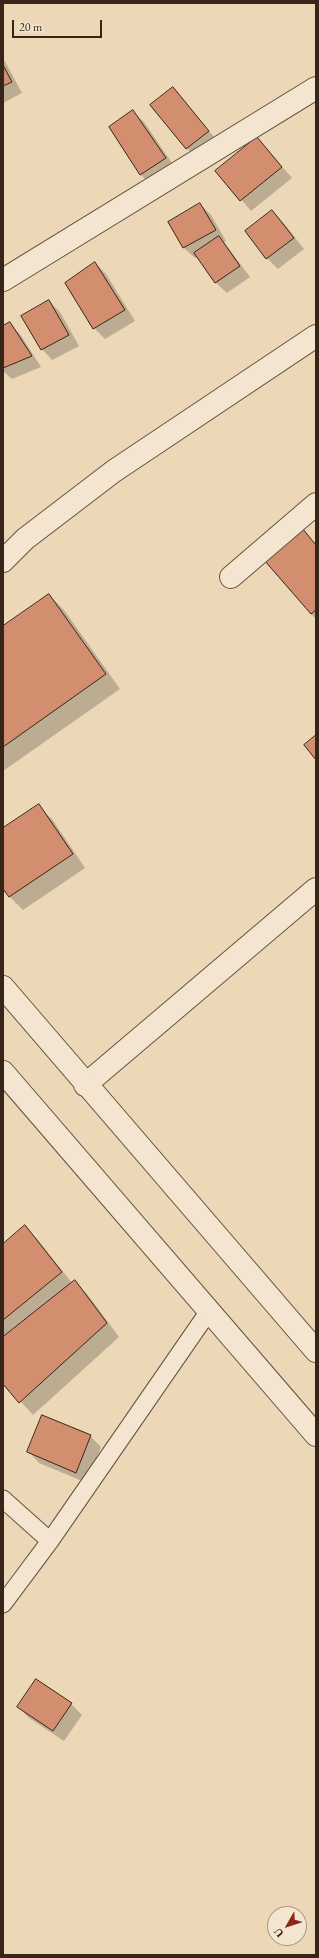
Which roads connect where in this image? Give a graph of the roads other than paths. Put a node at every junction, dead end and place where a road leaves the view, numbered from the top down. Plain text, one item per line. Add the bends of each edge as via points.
1 (316, 88) edge
2 (3, 280) edge
3 (316, 336) edge
4 (316, 504) edge
5 (3, 561) edge
6 (231, 577) dead end
7 (316, 889) edge
8 (3, 988) edge
9 (3, 1072) edge
10 (86, 1085) junction
11 (209, 1311) junction
12 (316, 1351) edge
13 (316, 1435) edge
14 (3, 1499) edge
15 (50, 1541) junction
16 (3, 1604) edge

1 - 2 street
3 - 5 street via 114,471 25,539
4 - 6 street
7 - 10 street
8 - 10 street
9 - 11 street
10 - 12 street
11 - 13 street
11 - 15 lane
14 - 15 lane
15 - 16 lane

